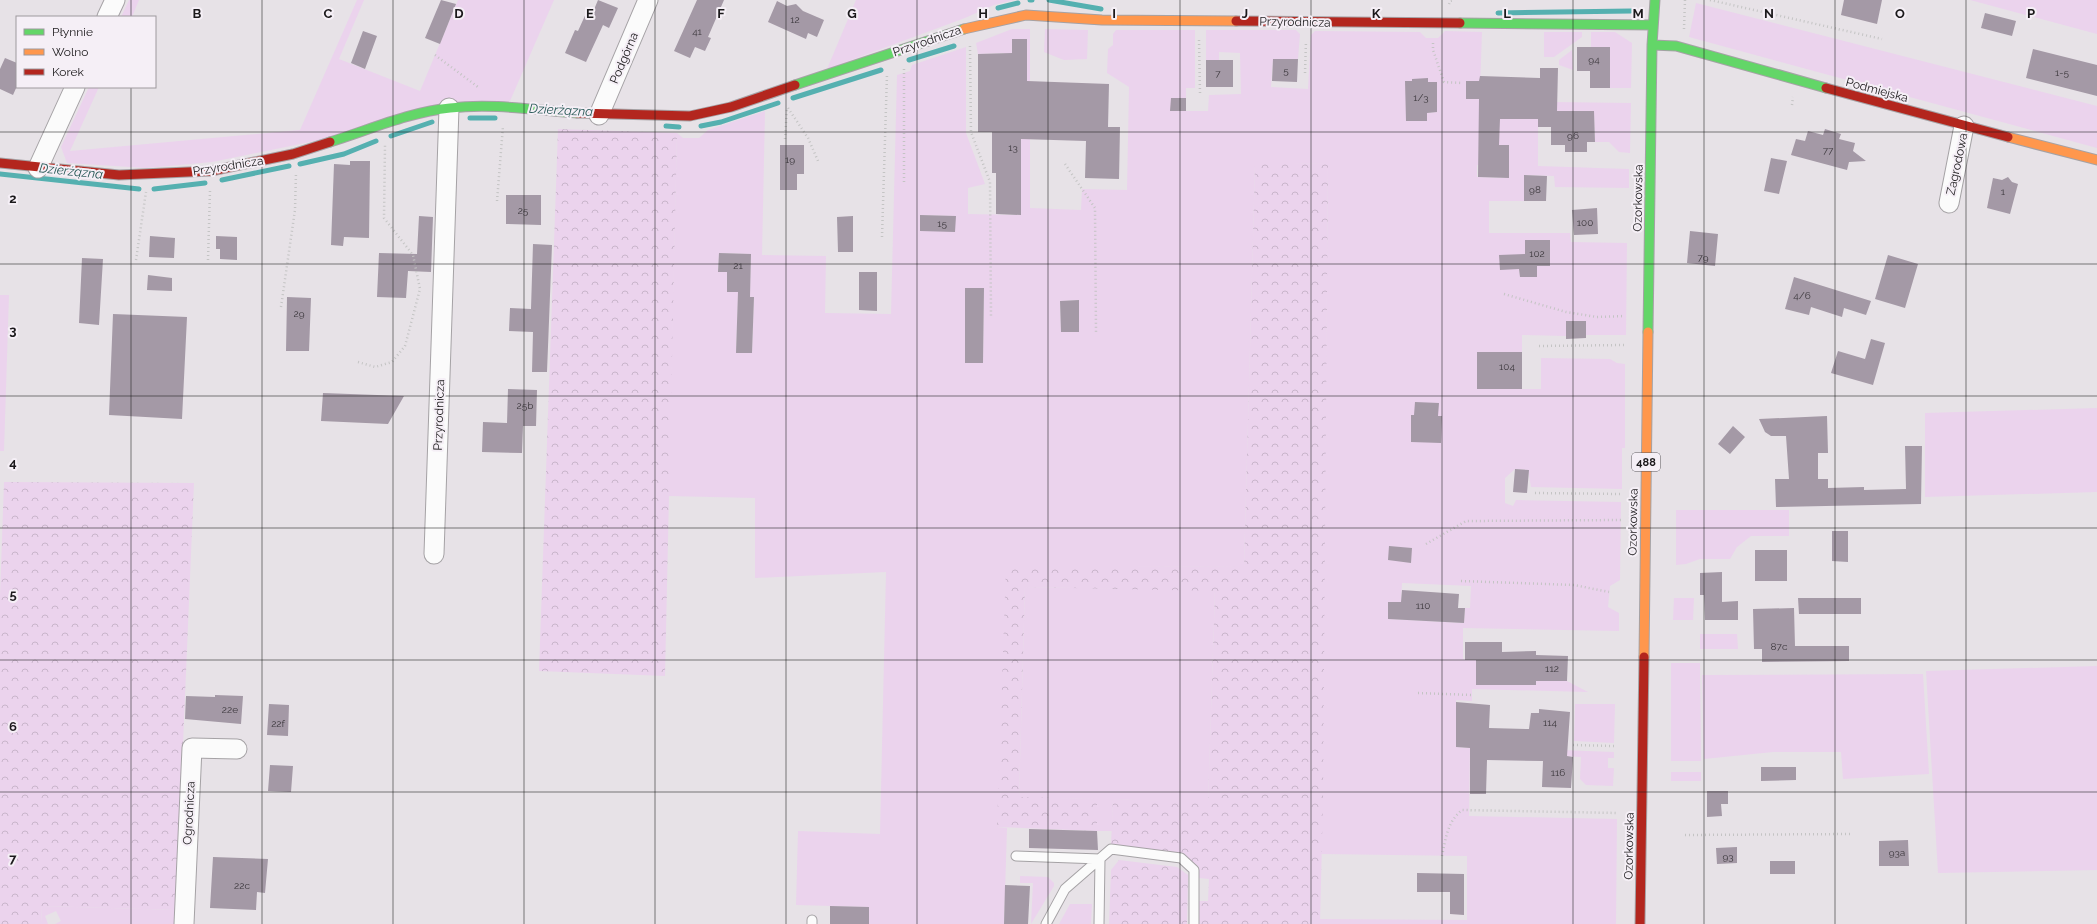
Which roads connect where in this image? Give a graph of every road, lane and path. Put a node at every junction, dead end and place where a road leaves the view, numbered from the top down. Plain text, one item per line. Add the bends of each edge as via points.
1 (115, 0) edge
2 (648, 0) edge
3 (1655, 0) edge
4 (1685, 0) edge
5 (1710, 0) edge
6 (107, 16) edge
7 (1199, 21) junction
8 (1306, 22) junction
9 (1433, 23) junction
10 (1653, 25) junction
11 (966, 28) junction
12 (1882, 39) dead end
13 (1652, 45) junction
14 (1683, 49) junction
15 (901, 51) junction
16 (435, 56) dead end
17 (884, 56) junction
18 (1304, 73) dead end
19 (1462, 83) dead end
20 (75, 88) edge
21 (782, 90) junction
22 (1200, 93) dead end
23 (488, 106) junction
24 (787, 107) junction
25 (449, 108) junction
26 (504, 108) junction
27 (599, 115) junction
28 (1964, 126) junction
29 (379, 128) junction
30 (785, 139) dead end
31 (293, 154) junction
32 (2097, 160) edge
33 (818, 161) dead end
34 (0, 163) edge
35 (1065, 164) dead end
36 (38, 168) junction
37 (211, 171) junction
38 (146, 175) junction
39 (904, 183) dead end
40 (498, 201) dead end
41 (1949, 203) dead end
42 (882, 237) dead end
43 (136, 260) dead end
44 (208, 260) dead end
45 (1504, 294) dead end
46 (281, 307) dead end
47 (1625, 316) dead end
48 (991, 318) dead end
49 (1096, 332) dead end
50 (1625, 345) dead end
51 (1539, 346) dead end
52 (358, 362) dead end
53 (1535, 493) dead end
54 (1621, 494) dead end
55 (1621, 520) dead end
56 (1426, 544) dead end
57 (434, 554) dead end
58 (1461, 581) dead end
59 (1610, 592) dead end
60 (1418, 693) dead end
61 (1472, 694) dead end
62 (1573, 744) dead end
63 (1614, 746) dead end
64 (237, 749) dead end
65 (1519, 811) junction
66 (1618, 813) dead end
67 (1520, 817) dead end
68 (1852, 834) dead end
69 (1684, 835) dead end
70 (1016, 856) dead end
71 (1442, 856) dead end
72 (1100, 860) junction
73 (184, 924) edge
74 (1046, 924) edge
75 (1099, 924) edge
76 (1194, 924) edge
77 (1640, 924) edge

1 - 6 street
2 - 27 street, Podgórna
3 - 10 street, Ozorkowska / 488
4 - 14 path
5 - 12 path
7 - 8 street, Przyrodnicza
7 - 11 street, Przyrodnicza via 1102,20 1026,15
7 - 22 path
8 - 9 street, Przyrodnicza
8 - 18 path
9 - 10 street, Przyrodnicza
9 - 19 path via 1433,50 1444,82
10 - 13 street, Ozorkowska / 488
11 - 15 street, Przyrodnicza
11 - 48 path via 970,45 971,132 990,182
13 - 14 street, Podmiejska
13 - 77 street, Ozorkowska / 488
14 - 28 street, Podmiejska
15 - 17 street, Przyrodnicza
15 - 39 path via 904,73
16 - 23 path via 480,89
17 - 21 street, Przyrodnicza
17 - 42 path via 888,73
20 - 36 street
21 - 24 path
21 - 27 street, Przyrodnicza via 731,107 690,116
23 - 25 street, Przyrodnicza
23 - 26 street, Przyrodnicza
24 - 30 path
24 - 33 path via 808,138
25 - 29 street, Przyrodnicza via 420,114
25 - 57 street, Przyrodnicza
26 - 27 street, Przyrodnicza
26 - 40 path
28 - 32 street, Podmiejska
28 - 41 street, Zagrodowa
29 - 31 street, Przyrodnicza
29 - 52 path via 385,144 384,218 413,255 420,289 405,346 392,362 375,367
31 - 37 street, Przyrodnicza
31 - 46 path via 296,173 295,210
34 - 36 street, Przyrodnicza
35 - 49 path via 1095,208
36 - 38 street, Przyrodnicza
37 - 38 street, Przyrodnicza
37 - 44 path
38 - 43 path via 146,195
45 - 47 path via 1566,312 1597,317
50 - 51 path
53 - 54 path
55 - 56 path via 1466,521
58 - 59 path via 1574,585
60 - 61 path
62 - 63 path
64 - 73 street, Ogrodnicza via 192,748
65 - 66 path
65 - 67 path
65 - 71 path via 1462,810 1453,817 1448,827
68 - 69 path
70 - 72 lane
72 - 74 lane via 1065,889
72 - 75 lane
72 - 76 lane via 1112,849 1181,858 1194,870

